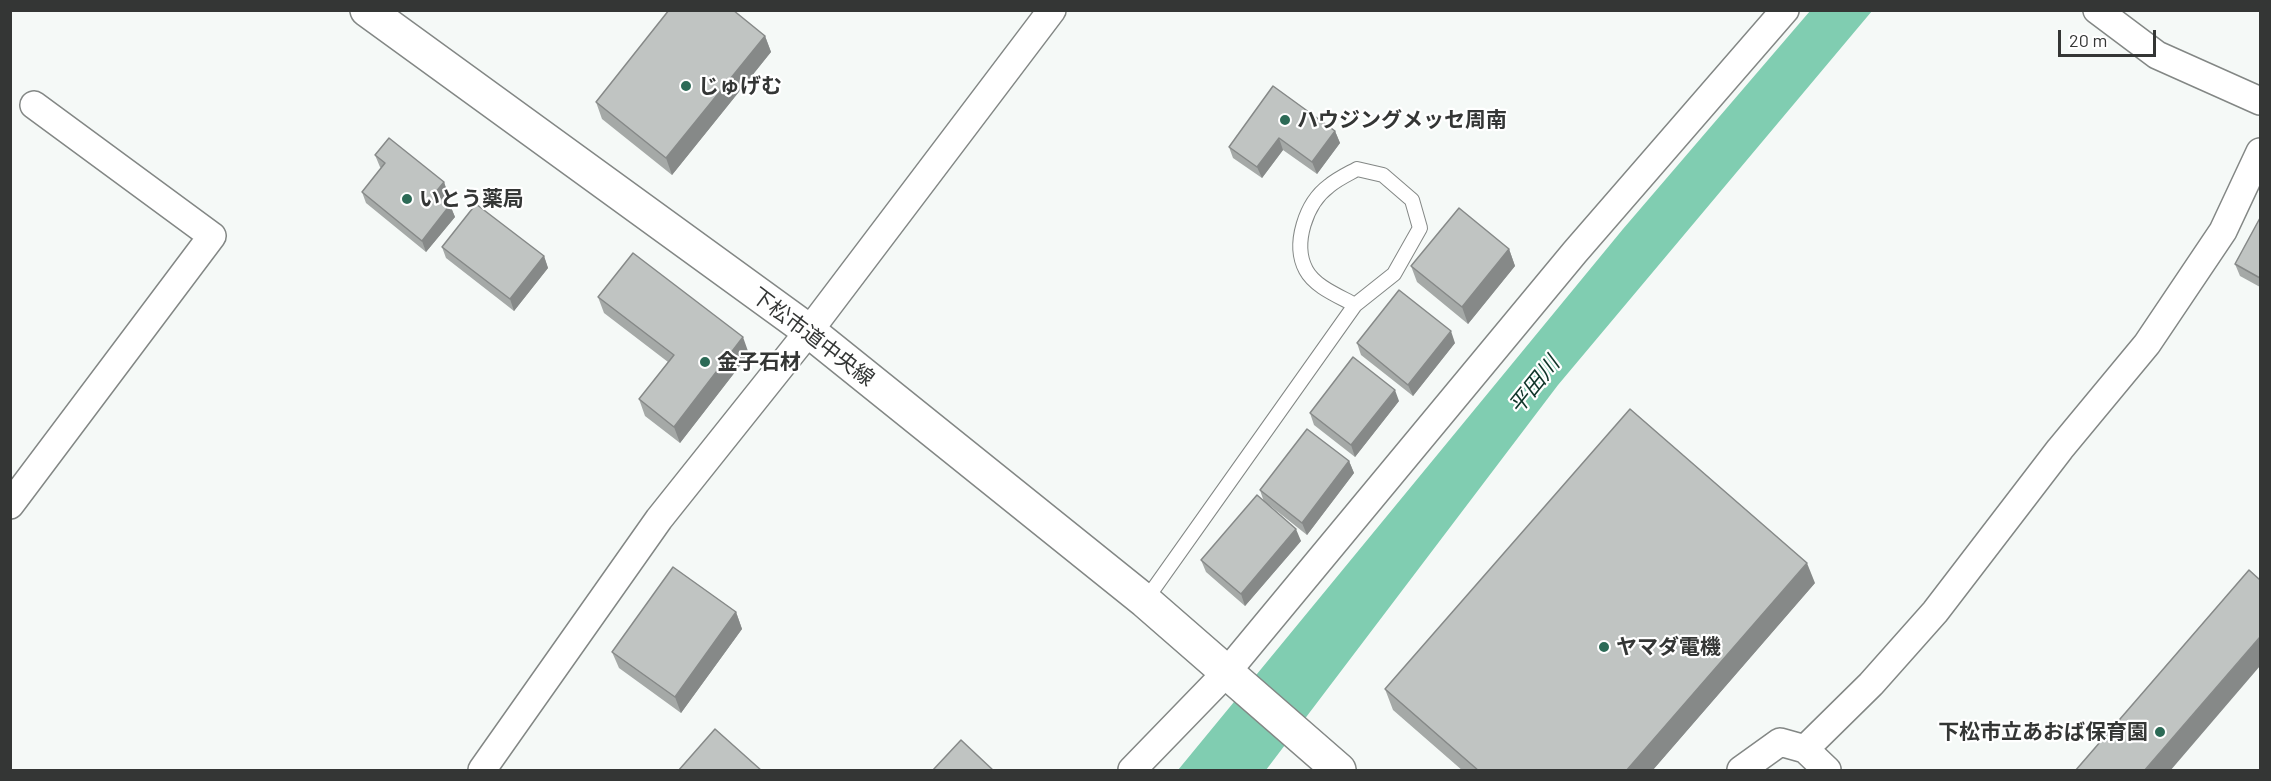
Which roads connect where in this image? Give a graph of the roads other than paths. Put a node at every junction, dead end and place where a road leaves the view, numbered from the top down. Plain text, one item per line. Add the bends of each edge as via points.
1 (367, 10) edge
2 (1052, 10) edge
3 (1785, 10) edge
4 (2097, 10) edge
5 (2260, 101) edge
6 (34, 105) dead end
7 (2260, 152) edge
8 (1355, 305) junction
9 (809, 331) junction
10 (10, 505) edge
11 (1144, 601) junction
12 (1234, 680) junction
13 (1804, 749) junction
14 (494, 766) edge
15 (1330, 768) edge
16 (1132, 771) edge
17 (1741, 771) edge
18 (1827, 771) edge

1 - 9 street, 下松市道中央線
2 - 9 street
3 - 12 street via 1575,252
4 - 5 street via 2157,54
6 - 10 street via 212,236
7 - 13 street via 2223,231 2147,344 2060,449 1935,612 1871,684
8 - 8 lane via 1326,289 1306,271 1299,248 1302,223 1327,187 1357,169 1383,175 1412,200 1420,228 1394,274
8 - 11 lane
9 - 11 street, 下松市道中央線
9 - 14 street via 659,519
11 - 12 street, 下松市道中央線
12 - 15 street, 下松市道中央線
12 - 16 street
13 - 17 street via 1780,742
13 - 18 street

